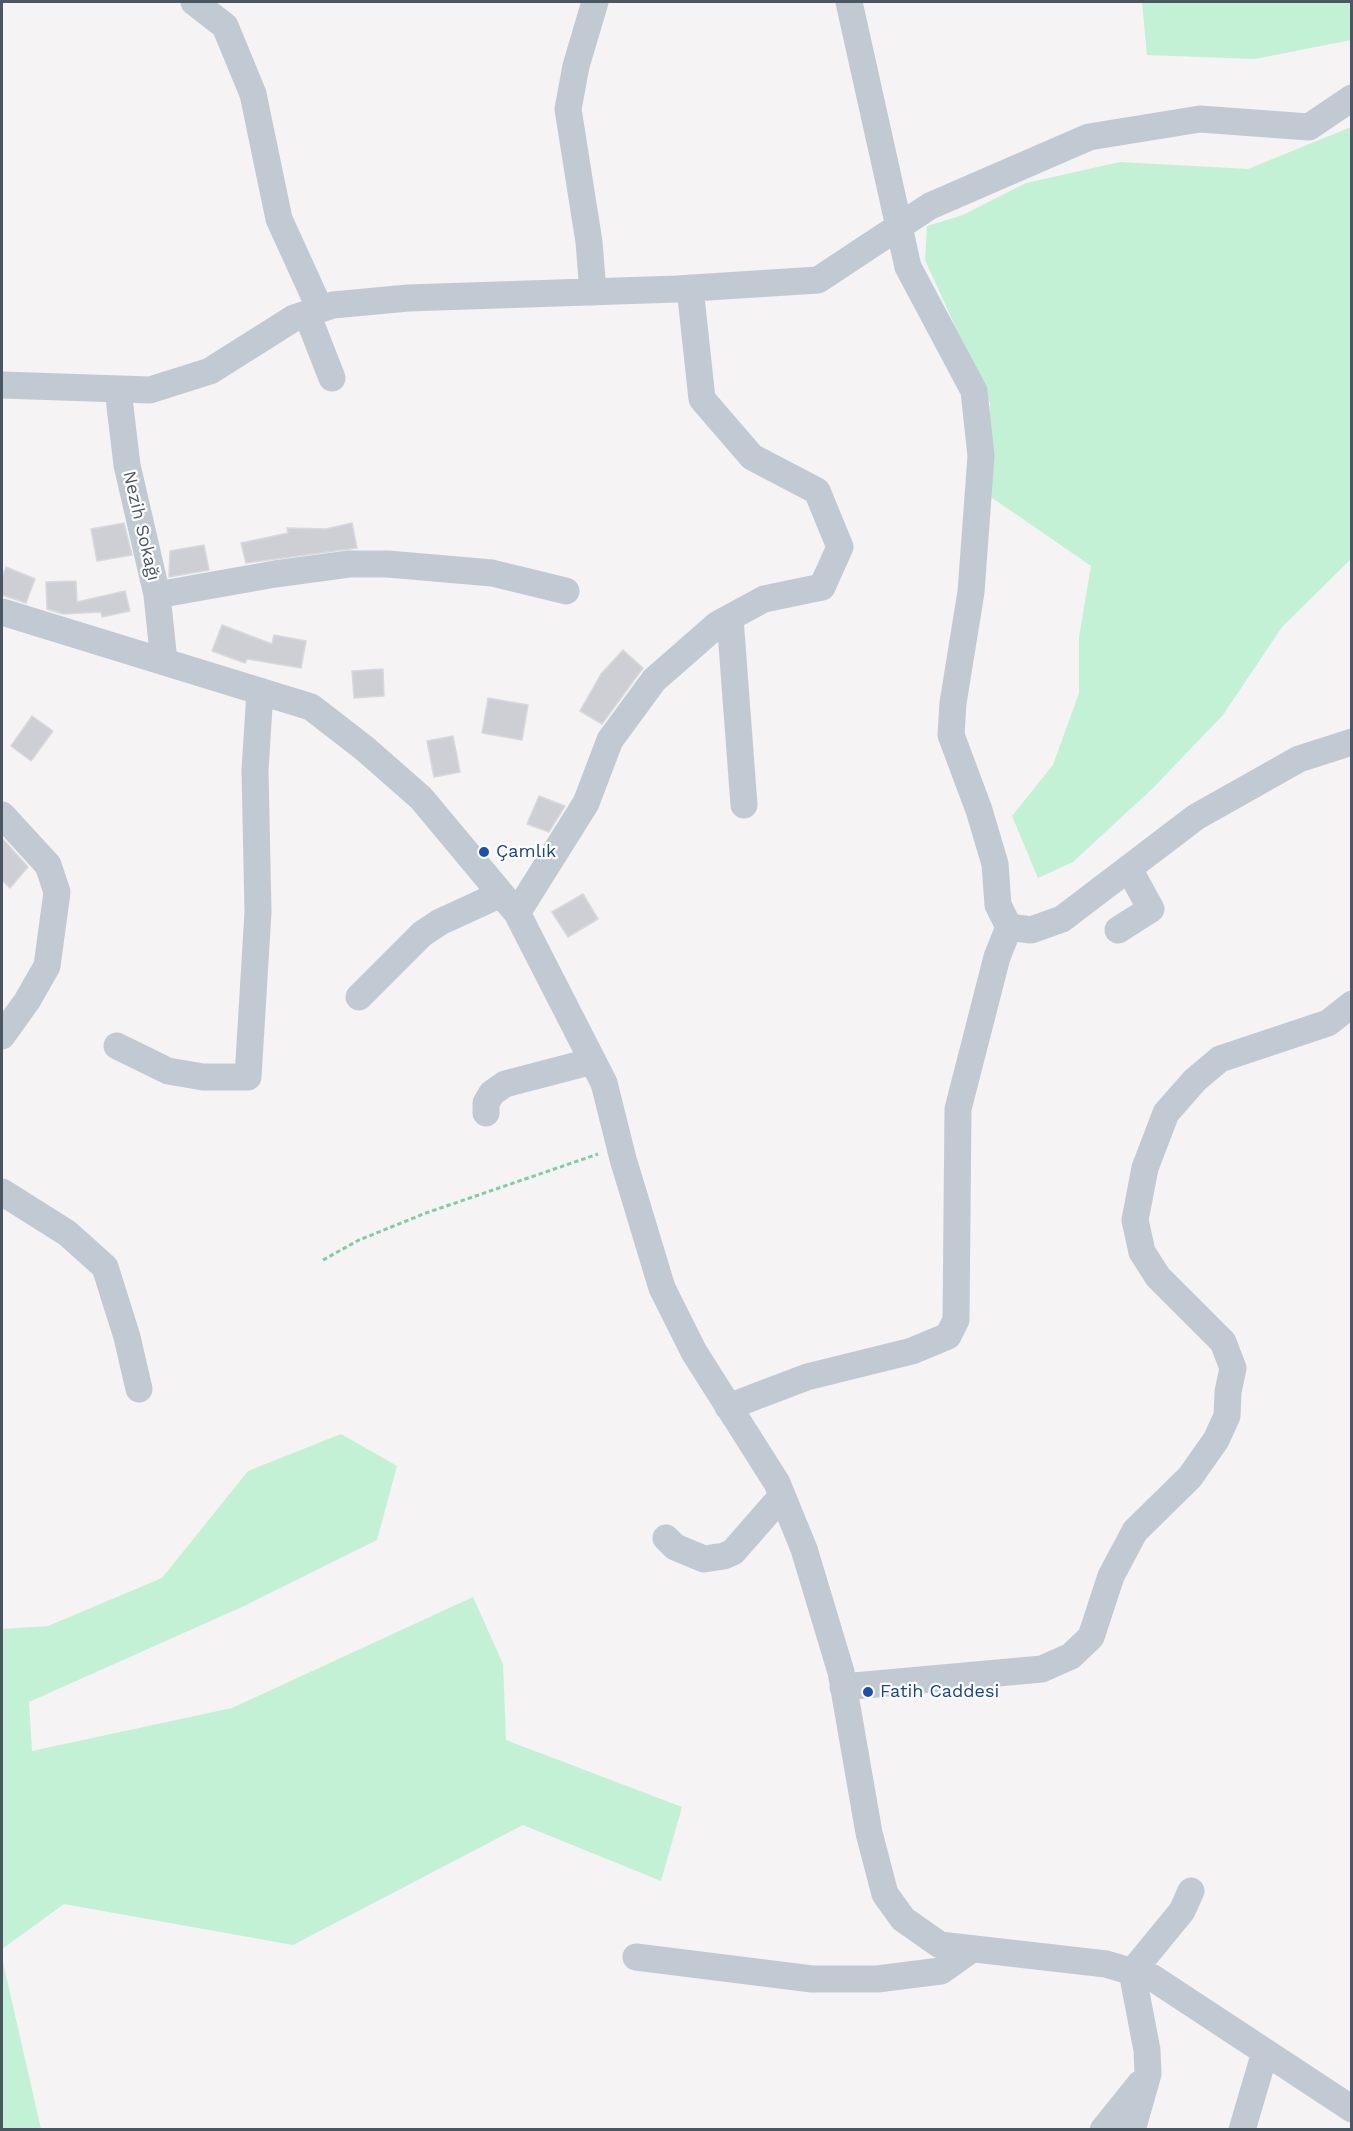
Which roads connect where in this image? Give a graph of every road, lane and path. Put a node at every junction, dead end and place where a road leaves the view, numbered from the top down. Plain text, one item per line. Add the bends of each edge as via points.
1 (194, 2) edge
2 (595, 2) edge
3 (849, 2) edge
4 (1352, 98) edge
5 (899, 227) junction
6 (690, 288) junction
7 (593, 292) junction
8 (314, 312) junction
9 (332, 378) dead end
10 (2, 385) edge
11 (118, 390) junction
12 (566, 591) dead end
13 (157, 595) junction
14 (2, 612) edge
15 (730, 618) junction
16 (164, 662) junction
17 (260, 691) junction
18 (1352, 742) edge
19 (744, 806) dead end
20 (2, 815) edge
21 (1129, 869) junction
22 (509, 903) junction
23 (1009, 927) junction
24 (1118, 930) dead end
25 (359, 997) dead end
26 (1352, 1004) edge
27 (2, 1036) edge
28 (117, 1046) dead end
29 (593, 1061) junction
30 (486, 1113) dead end
31 (620, 1147) junction
32 (2, 1192) edge
33 (323, 1260) dead end
34 (139, 1389) dead end
35 (729, 1407) junction
36 (782, 1496) junction
37 (666, 1538) dead end
38 (843, 1687) junction
39 (1191, 1891) dead end
40 (972, 1949) junction
41 (636, 1957) dead end
42 (1132, 1972) junction
43 (1265, 2052) junction
44 (1148, 2074) junction
45 (1352, 2109) edge
46 (1103, 2130) edge
47 (1132, 2130) edge
48 (1242, 2130) edge

1 - 8 street via 225,26 253,94 279,219
2 - 7 street via 568,109
3 - 5 street
4 - 5 street via 1309,127 1200,118 1089,136 930,206
5 - 6 street via 818,279
5 - 23 street via 908,267 974,391 981,456 971,592 951,735 979,810 995,864 999,905
6 - 7 street
6 - 15 street via 702,399 752,457 817,491 840,547 822,587 764,599
7 - 8 street via 408,298 333,305
8 - 9 street
8 - 11 street via 294,318 210,371 150,390
10 - 11 street
11 - 13 street, Nezih Sokağı via 127,465
12 - 13 street via 492,573 349,564
13 - 16 street, Nezih Sokağı
14 - 16 street
15 - 19 street
15 - 22 street via 654,680 610,740 586,803
16 - 17 street
17 - 22 street via 311,707 364,748 421,798
17 - 28 street via 255,770 258,912 248,1077 203,1077 168,1071
18 - 21 street via 1299,759 1206,811
20 - 27 street via 48,865 57,892 47,966
21 - 23 street via 1062,919 1030,930
21 - 24 street via 1151,909
22 - 25 street via 440,922 422,934
22 - 29 street
23 - 35 street via 997,957 957,1109 956,1320 948,1336 912,1350 807,1377
26 - 38 street via 1328,1023 1220,1059 1166,1113 1145,1168 1135,1220 1142,1252 1158,1277 1223,1342 1233,1368 1227,1416 1216,1440 1190,1477 1135,1531 1112,1576 1090,1637 1071,1656 1042,1669
29 - 30 street via 505,1084 492,1093
29 - 31 street via 604,1083
31 - 33 path via 426,1213 359,1240
31 - 35 street via 662,1288 694,1352
32 - 34 street via 67,1233 105,1267
35 - 36 street
36 - 37 street via 733,1552 724,1556 704,1559 675,1547
36 - 38 street via 804,1549
38 - 40 street via 869,1833 885,1894 903,1919 939,1945
39 - 42 street via 1182,1911
40 - 41 street via 941,1971 877,1978 812,1979
40 - 42 street via 1106,1964
42 - 43 street via 1153,1978
42 - 44 street
43 - 45 street
43 - 48 street
44 - 46 street
44 - 47 street

